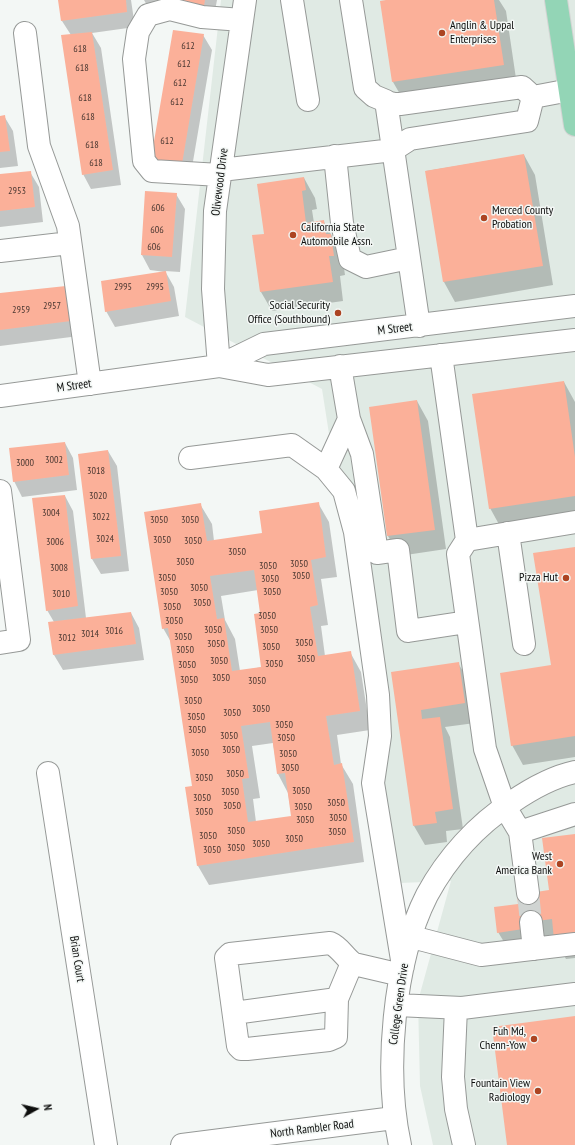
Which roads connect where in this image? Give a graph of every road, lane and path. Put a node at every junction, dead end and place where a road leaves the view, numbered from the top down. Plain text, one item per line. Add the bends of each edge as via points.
1 (292, 0) edge
2 (351, 0) edge
3 (556, 0) edge
4 (243, 10) edge
5 (25, 32) dead end
6 (570, 90) junction
7 (533, 97) junction
8 (308, 100) dead end
9 (386, 102) junction
10 (575, 125) edge
11 (393, 150) junction
12 (335, 156) junction
13 (220, 172) junction
14 (70, 243) junction
15 (0, 251) edge
16 (409, 258) junction
17 (575, 306) edge
18 (418, 326) junction
19 (575, 340) edge
20 (441, 355) junction
21 (219, 366) junction
22 (340, 366) junction
23 (90, 384) junction
24 (0, 396) edge
25 (349, 419) junction
26 (190, 458) dead end
27 (326, 469) junction
28 (0, 490) edge
29 (575, 522) edge
30 (508, 533) junction
31 (467, 540) junction
32 (467, 622) junction
33 (0, 642) edge
34 (524, 644) dead end
35 (575, 772) edge
36 (48, 773) dead end
37 (505, 807) junction
38 (575, 814) edge
39 (520, 832) junction
40 (528, 893) tunnel mouth
41 (531, 922) tunnel mouth
42 (412, 937) junction
43 (575, 944) edge
44 (534, 949) junction
45 (352, 963) junction
46 (402, 971) junction
47 (575, 994) edge
48 (337, 999) junction
49 (397, 1005) junction
50 (456, 1008) junction
51 (234, 1013) junction
52 (394, 1118) junction
53 (106, 1145) edge
54 (182, 1145) edge
55 (400, 1145) edge
56 (464, 1145) edge

1 - 8 street
2 - 9 street via 365,88
3 - 6 main road
4 - 13 street, Olivewood Drive
4 - 13 street via 202,17 170,9 148,14 138,32 134,59 144,161 152,171
5 - 14 street via 39,146 68,226
6 - 7 street
6 - 10 main road
7 - 9 street via 522,87 400,104
7 - 11 street via 527,121 410,139
9 - 11 street
11 - 12 street
11 - 16 street
12 - 13 street
12 - 16 street via 342,223 350,259 366,267
13 - 21 street, Olivewood Drive via 215,211 212,289
14 - 15 street
14 - 23 street
16 - 18 street
17 - 18 street, M Street
18 - 21 street, M Street via 264,344
19 - 20 street, M Street
20 - 22 street, M Street
20 - 31 street
21 - 22 street, M Street via 268,375
21 - 23 street, M Street
22 - 25 street
23 - 24 street, M Street
25 - 27 street
25 - 32 street via 362,454 377,554 398,550 408,631
26 - 27 street via 292,445
27 - 46 street via 344,491 355,532 378,694 380,736 373,783
28 - 33 street via 19,640
29 - 30 street
30 - 31 street
30 - 34 street
31 - 32 street via 458,554
32 - 37 street via 485,749
35 - 37 street, College Green Drive via 530,790
36 - 53 street, Brian Court
37 - 39 street
37 - 42 street, College Green Drive via 470,836 447,864 417,917
38 - 39 street
39 - 40 street
41 - 44 street
42 - 44 street via 481,955
42 - 46 street, College Green Drive
43 - 44 street
45 - 46 street
45 - 48 street
45 - 51 street via 345,958 339,948 330,943 230,954 226,958
46 - 49 street, College Green Drive
47 - 50 street
48 - 51 street
48 - 51 street via 336,1036 329,1040 241,1049 238,1046
49 - 50 street
49 - 52 street, College Green Drive via 392,1064
50 - 56 street via 453,1077 456,1109
52 - 54 street, North Rambler Road
52 - 55 street, College Green Drive

